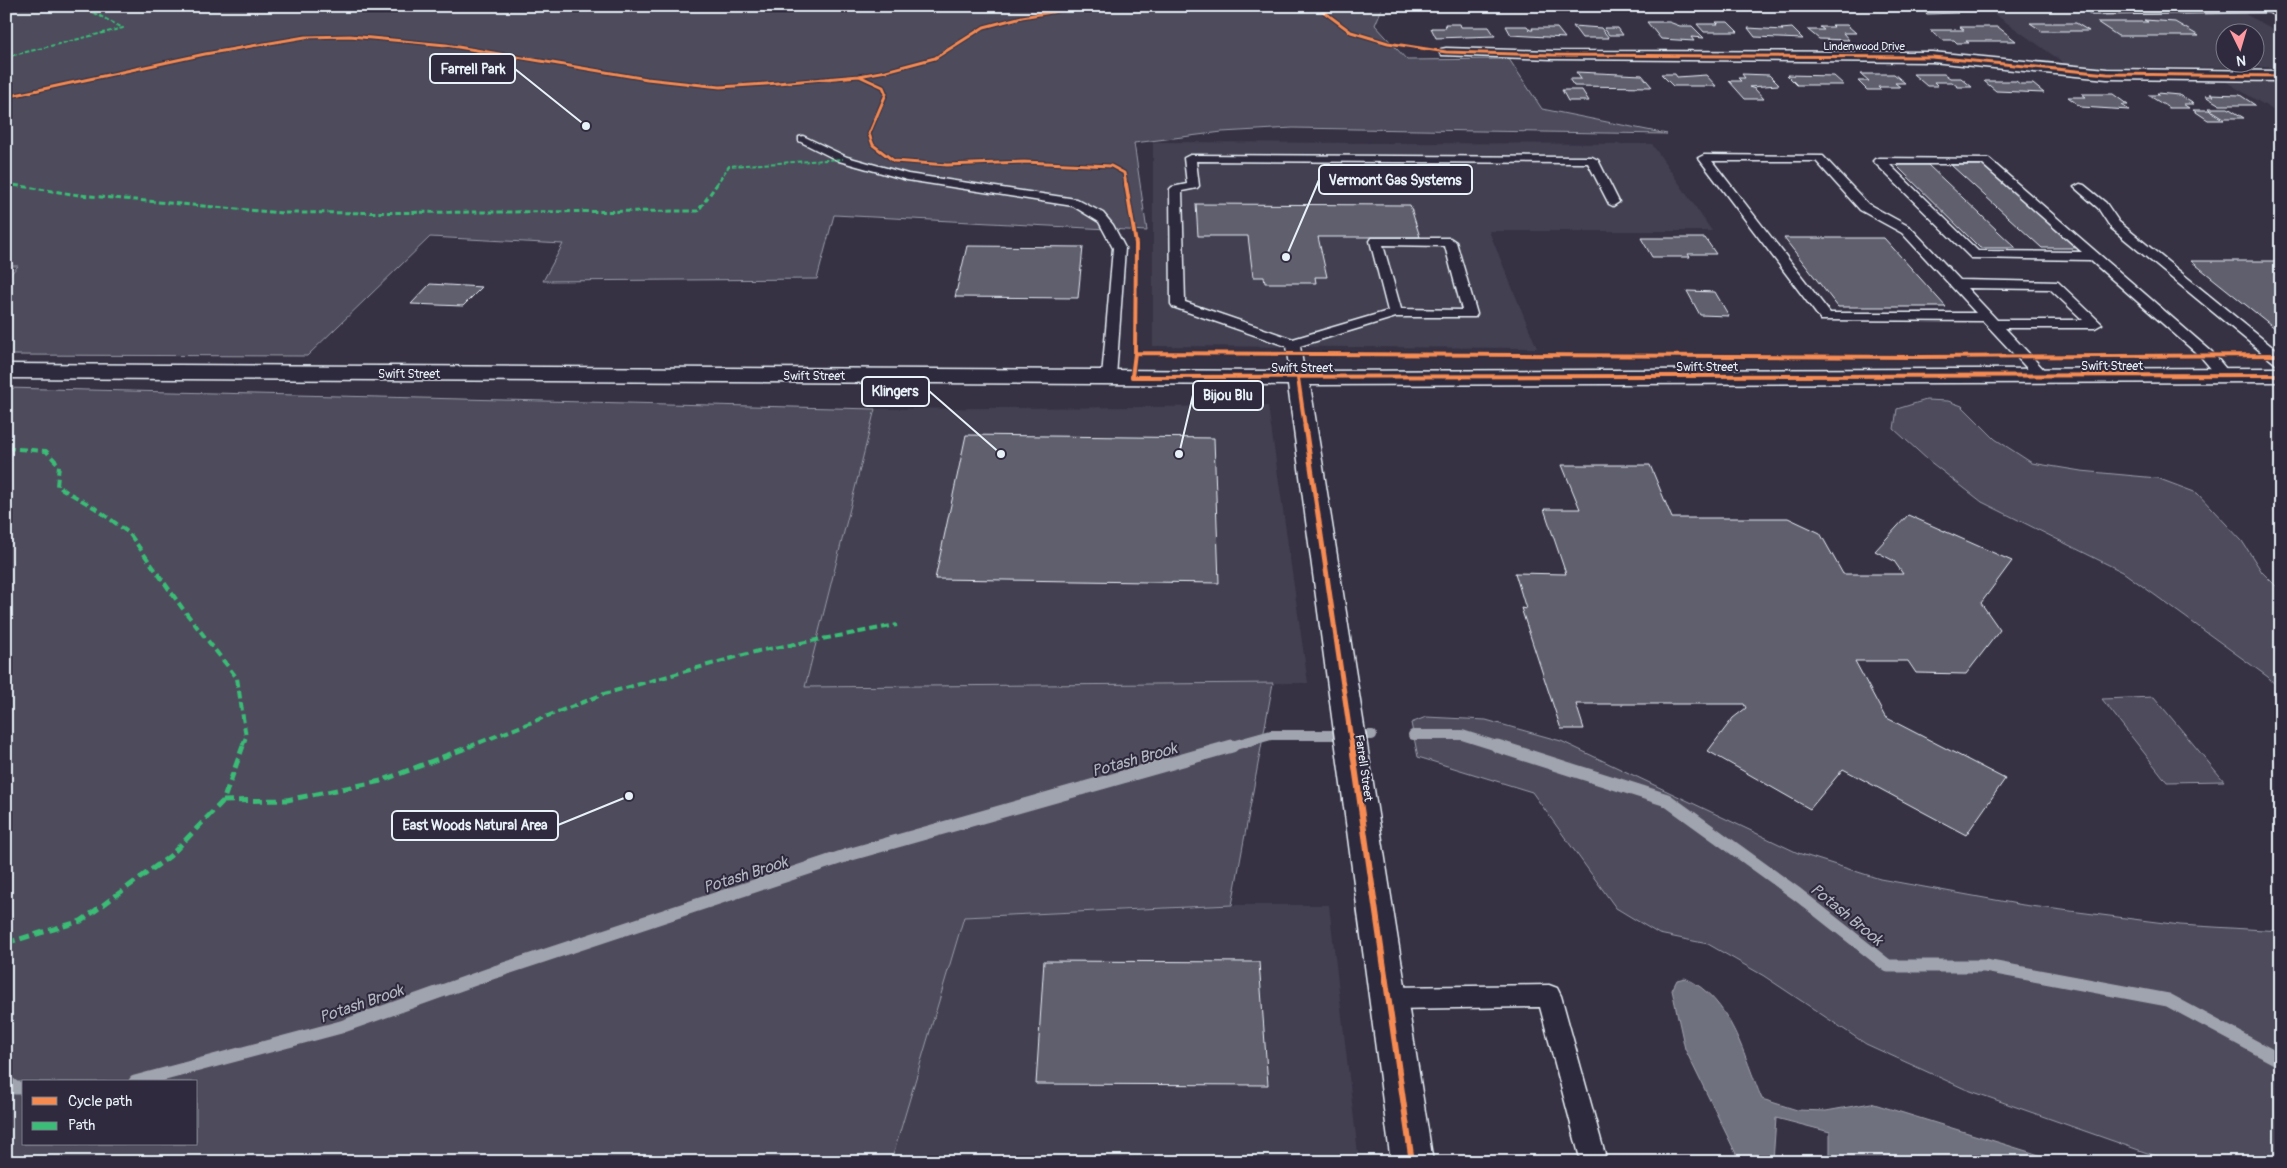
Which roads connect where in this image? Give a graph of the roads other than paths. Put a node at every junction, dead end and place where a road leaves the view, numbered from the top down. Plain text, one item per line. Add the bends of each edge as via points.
1 (2272, 9) edge
2 (2092, 11) dead end
3 (1446, 52) dead end
4 (2281, 76) edge
5 (803, 139) dead end
6 (2080, 187) dead end
7 (1613, 202) dead end
8 (2094, 256) junction
9 (1957, 284) junction
10 (1395, 314) junction
11 (1991, 321) junction
12 (1293, 344) junction
13 (6, 371) edge
14 (2280, 373) edge
15 (2224, 375) junction
16 (2042, 376) junction
17 (1109, 377) junction
18 (1298, 378) junction
19 (1388, 998) junction
20 (1412, 1162) edge
21 (1594, 1162) edge

1 - 2 lane
3 - 4 street, Lindenwood Drive via 1932,56 2107,74
5 - 17 lane via 844,159 907,177 1076,203 1099,215 1111,229 1119,248
6 - 14 lane via 2102,206 2115,225
7 - 12 lane via 1592,160 1190,158 1193,186 1176,189 1178,304
8 - 8 lane via 1985,161 1879,161 1975,255
8 - 15 lane via 2207,355
9 - 11 lane
9 - 11 lane via 2053,285 2095,324
9 - 11 lane via 1906,230 1864,207 1820,158 1704,158 1826,317
10 - 10 lane via 1470,314 1450,242 1376,241
10 - 12 lane
11 - 16 lane
12 - 18 lane
13 - 17 street, Swift Street
14 - 15 street, Swift Street
15 - 16 street, Swift Street
16 - 18 street, Swift Street
17 - 18 street, Swift Street
18 - 19 street, Farrell Street
19 - 20 street, Farrell Street
19 - 21 lane via 1549,996

